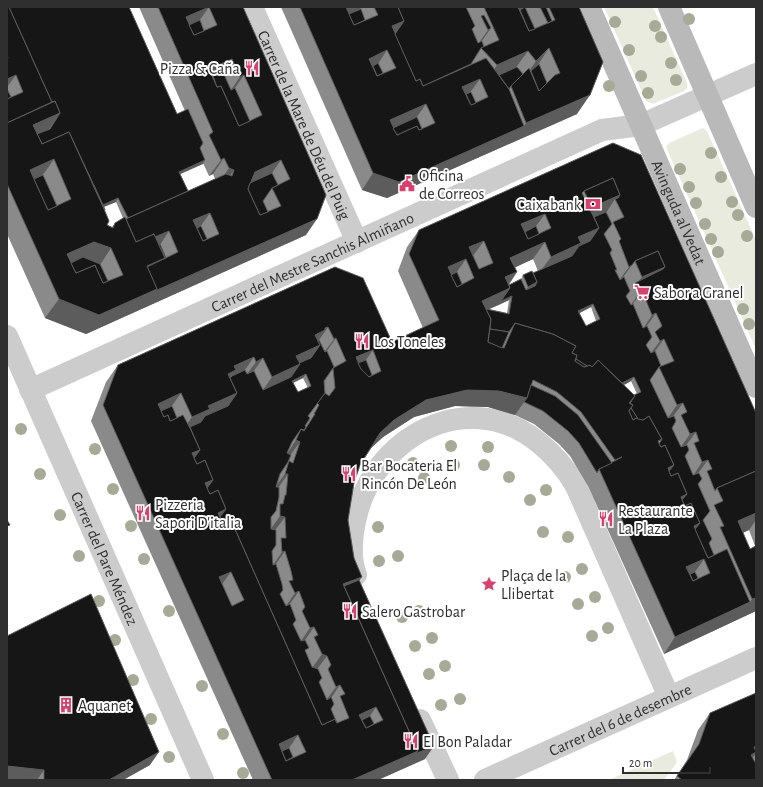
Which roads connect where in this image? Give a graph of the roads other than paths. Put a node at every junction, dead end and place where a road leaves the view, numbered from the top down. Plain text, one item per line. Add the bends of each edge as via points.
1 (252, 7) edge
2 (589, 7) edge
3 (669, 7) edge
4 (756, 74) edge
5 (707, 95) junction
6 (641, 125) junction
7 (756, 208) edge
8 (357, 242) junction
9 (7, 336) edge
10 (756, 387) edge
11 (30, 390) junction
12 (362, 591) edge
13 (756, 658) edge
14 (669, 697) junction
15 (410, 699) edge
16 (203, 780) edge
17 (448, 780) edge
18 (485, 780) edge

1 - 8 street, Carrer de la Mare de Déu del Puig
2 - 6 street, Avinguda al Vedat
3 - 5 street
4 - 5 street
5 - 6 street
5 - 7 street
6 - 8 street, Carrer del Mestre Sanchis Almiñano via 602,130
6 - 10 street, Avinguda al Vedat
8 - 11 street, Carrer del Mestre Sanchis Almiñano
9 - 11 street, Carrer del Pare Méndez
11 - 16 street, Carrer del Pare Méndez
12 - 14 street via 352,563 353,526 362,494 384,460 411,436 436,424 461,419 481,419 510,425 532,438 565,467 576,486
13 - 14 street, Carrer del 6 de desembre
14 - 18 street, Carrer del 6 de desembre
15 - 17 street

